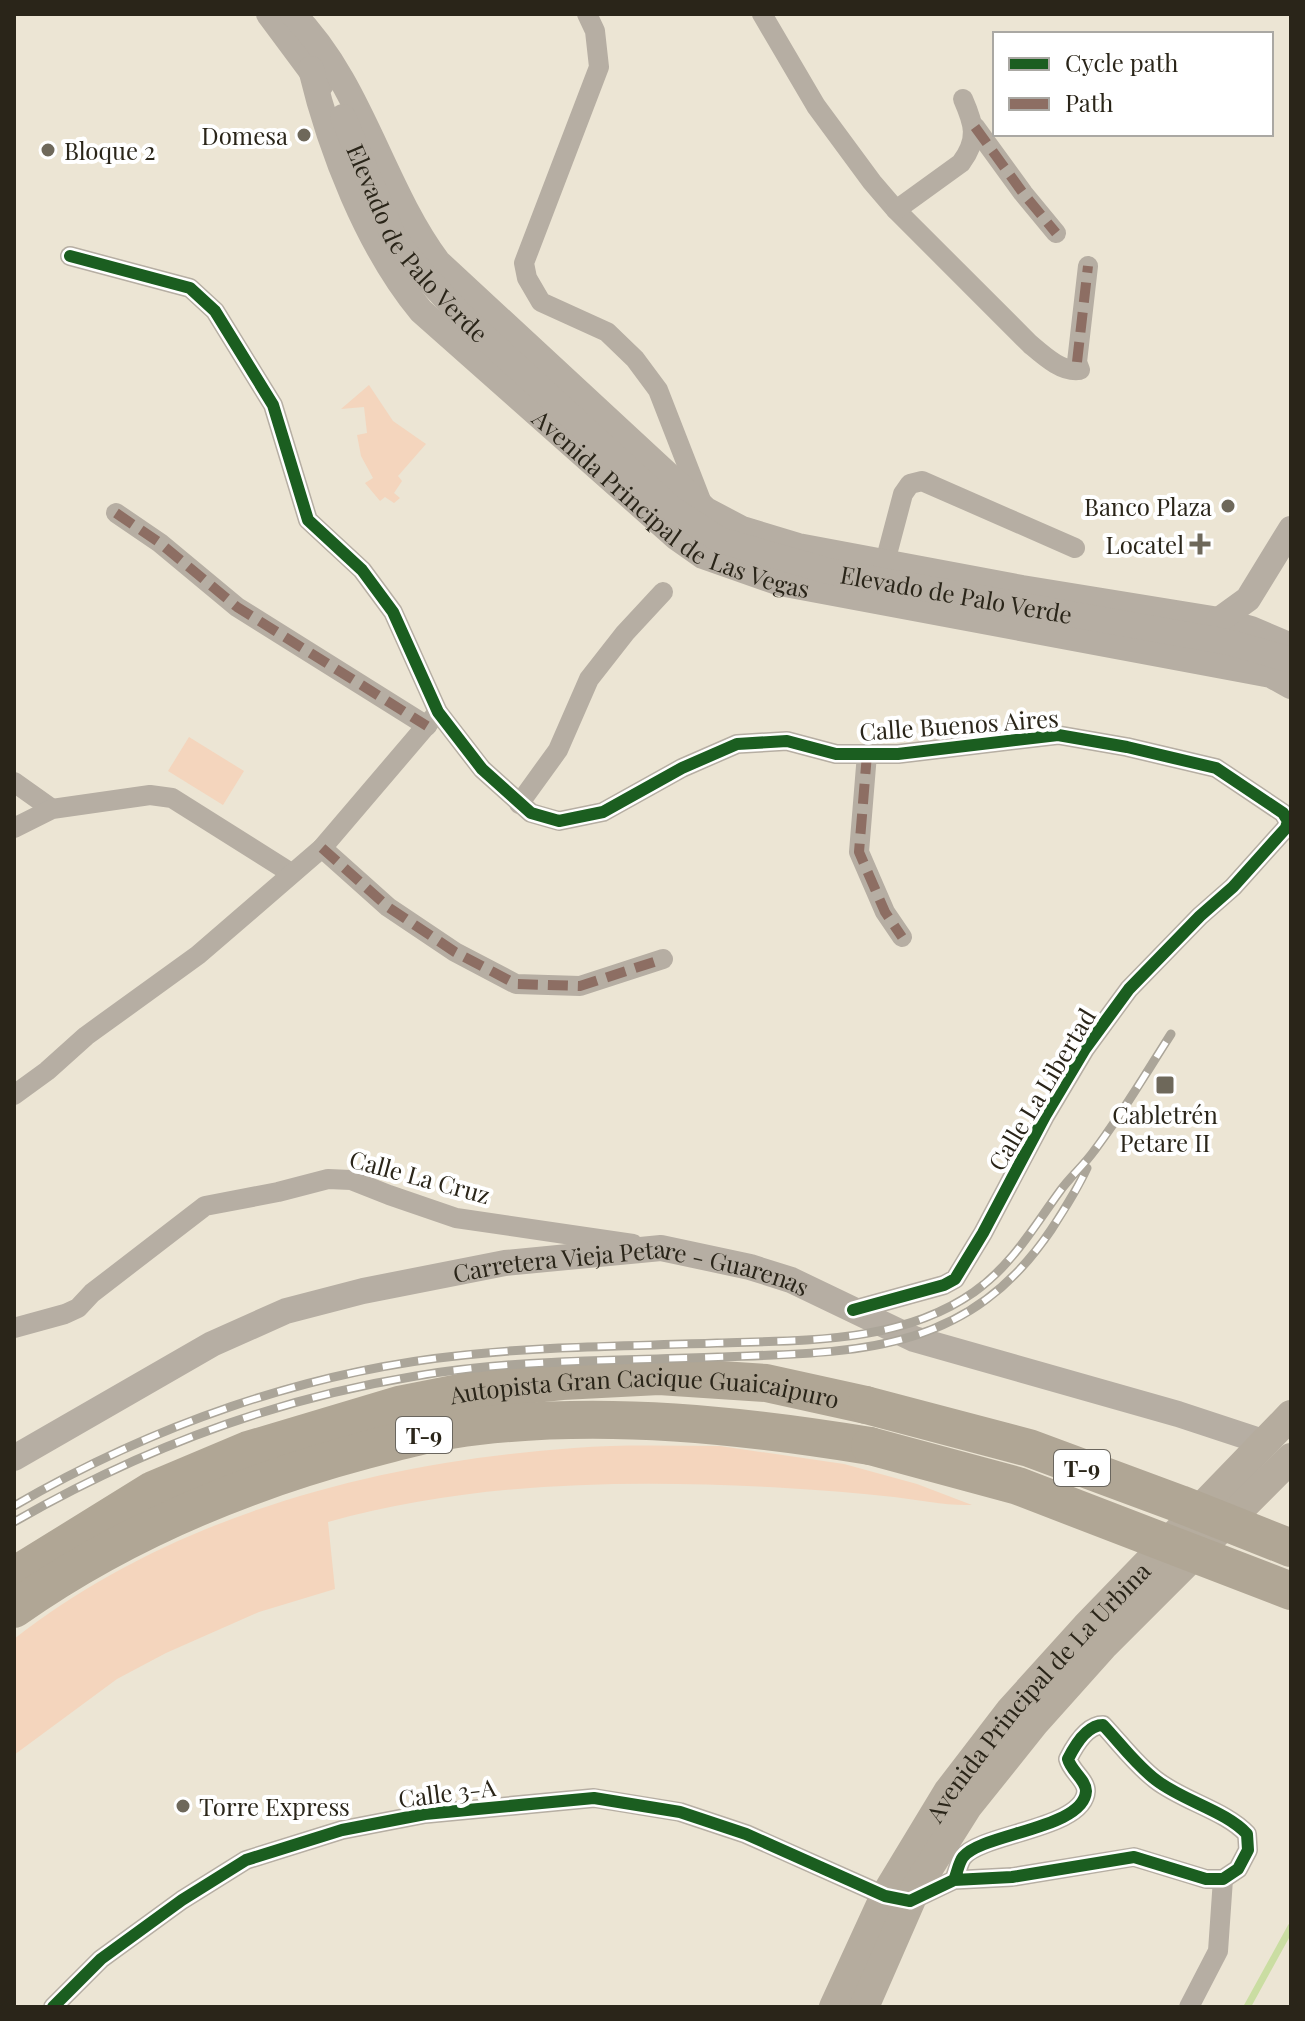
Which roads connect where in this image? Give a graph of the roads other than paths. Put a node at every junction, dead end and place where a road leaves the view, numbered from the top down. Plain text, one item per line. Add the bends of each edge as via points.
1 (269, 14) edge
2 (293, 14) edge
3 (587, 14) edge
4 (762, 14) edge
5 (320, 65) junction
6 (963, 99) dead end
7 (975, 127) junction
8 (896, 210) junction
9 (1056, 233) dead end
10 (70, 256) dead end
11 (1088, 266) dead end
12 (706, 510) junction
13 (116, 513) dead end
14 (1291, 529) edge
15 (1075, 548) dead end
16 (885, 562) junction
17 (663, 592) dead end
18 (1219, 620) junction
19 (1286, 656) edge
20 (432, 719) junction
21 (867, 754) junction
22 (14, 782) edge
23 (519, 804) junction
24 (52, 809) junction
25 (1288, 821) joint
26 (14, 828) edge
27 (322, 848) junction
28 (291, 873) junction
29 (902, 937) dead end
30 (663, 959) dead end
31 (14, 1095) edge
32 (661, 1248) junction
33 (853, 1310) junction
34 (14, 1328) edge
35 (1291, 1415) edge
36 (1263, 1442) junction
37 (14, 1458) edge
38 (1291, 1458) edge
39 (1291, 1548) edge
40 (14, 1576) edge
41 (1291, 1591) edge
42 (14, 1609) edge
43 (1223, 1879) junction
44 (954, 1880) junction
45 (898, 1899) junction
46 (53, 2007) edge
47 (834, 2007) edge
48 (864, 2007) edge
49 (1189, 2007) edge

1 - 5 street, Avenida Principal de Las Vegas
2 - 5 street, Avenida Principal de Las Vegas via 309,30
3 - 12 street via 595,31 599,67 524,263 527,278 541,302 607,332 635,359 658,390
4 - 8 street via 816,106
5 - 12 street, Avenida Principal de Las Vegas via 354,98 417,234 438,262
5 - 19 street, Elevado de Palo Verde, bridge via 395,240 422,273 672,509 720,540 828,571
5 - 19 street, Avenida Principal de Las Vegas via 319,102 373,237 399,284 421,311 703,556 780,583
6 - 7 street
7 - 8 street via 961,163
7 - 9 street
8 - 11 street via 1030,344 1074,372 1080,370
10 - 20 street, Calle Buenos Aires via 190,288 215,311 273,405 308,520 362,570 393,612
12 - 16 street, Avenida Principal de Las Vegas via 742,529 798,546
13 - 20 street via 237,607
14 - 18 street via 1248,599
15 - 16 street via 922,481 910,484 903,494
16 - 18 street, Avenida Principal de Las Vegas
17 - 23 street via 589,679 558,750
18 - 19 street, Avenida Principal de Las Vegas via 1251,629
20 - 23 street, Calle Buenos Aires
20 - 27 street
21 - 23 street, Calle Buenos Aires via 836,754 787,741 737,744 587,817 559,821
21 - 25 street, Calle Buenos Aires via 1072,737 1216,768
21 - 29 street via 859,852
22 - 24 street
24 - 26 street
24 - 28 street via 150,795 172,798
25 - 33 street, Calle La Libertad via 1233,887 1129,989 1085,1049 955,1279
27 - 28 street
27 - 30 street via 388,907 455,952 516,984 580,986
28 - 31 street via 198,955
32 - 33 street, Carretera Vieja Petare - Guarenas via 758,1269
32 - 34 street, Calle La Cruz via 456,1218 351,1180 328,1179 205,1206 78,1308
32 - 37 street, Carretera Vieja Petare - Guarenas via 505,1263 286,1311 212,1344
33 - 36 street, Carretera Vieja Petare - Guarenas via 914,1339
35 - 36 main road, Avenida Principal de La Urbina
36 - 45 main road, Avenida Principal de La Urbina via 1011,1710 948,1792
38 - 45 main road, Avenida Principal de La Urbina via 1103,1646 1035,1722
39 - 40 highway, Autopista Gran Cacique Guaicaipuro / T-9, bridge via 1029,1448 766,1383 659,1376 475,1390 399,1405 248,1450 153,1490
41 - 42 highway, Autopista Gran Cacique Guaicaipuro / T-9, bridge via 1018,1486 870,1446 773,1430 577,1419 477,1426 319,1462 195,1508 107,1551
43 - 44 street via 1206,1879 1134,1857 1012,1877
43 - 44 street via 1238,1869 1248,1850 1247,1834 1155,1780 1103,1725 1097,1725 1068,1759 1086,1791 1082,1801 1066,1815 975,1848 962,1858
43 - 49 street via 1218,1951
44 - 45 street
45 - 46 street, Calle 3-A via 746,1834 680,1812 594,1798 425,1814 342,1830 246,1860 101,1959
45 - 47 main road, Avenida Principal de La Urbina
45 - 48 main road, Avenida Principal de La Urbina

